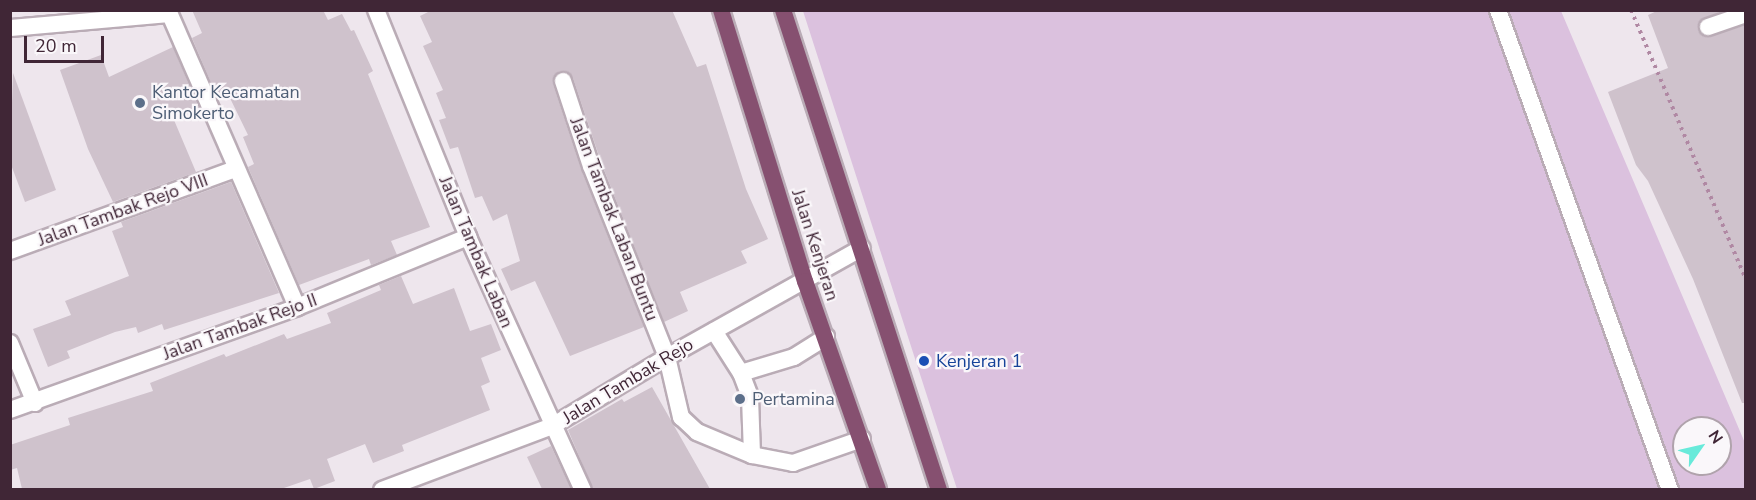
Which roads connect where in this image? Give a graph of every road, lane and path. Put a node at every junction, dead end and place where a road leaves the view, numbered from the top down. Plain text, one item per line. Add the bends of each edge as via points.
1 (376, 10) edge
2 (720, 10) edge
3 (783, 10) edge
4 (1498, 10) edge
5 (1630, 10) edge
6 (168, 12) edge
7 (1746, 14) edge
8 (1708, 27) dead end
9 (10, 28) edge
10 (563, 81) dead end
11 (235, 169) junction
12 (468, 237) junction
13 (862, 249) junction
14 (10, 251) edge
15 (1746, 280) edge
16 (806, 281) junction
17 (297, 307) junction
18 (714, 331) junction
19 (826, 337) junction
20 (10, 343) edge
21 (667, 357) junction
22 (741, 373) junction
23 (35, 403) junction
24 (10, 410) edge
25 (552, 426) junction
26 (862, 439) junction
27 (752, 455) junction
28 (382, 489) edge
29 (583, 489) edge
30 (878, 489) edge
31 (939, 489) edge
32 (1670, 489) edge

1 - 12 street, Jalan Tambak Laban
2 - 16 highway, Jalan Kenjeran
3 - 13 highway
4 - 32 street
5 - 15 path
6 - 9 street
6 - 11 street
7 - 8 street
10 - 21 street, Jalan Tambak Laban Buntu via 591,166
11 - 14 street, Jalan Tambak Rejo VIII
11 - 17 street
12 - 17 street, Jalan Tambak Rejo II
12 - 25 street, Jalan Tambak Laban
13 - 16 street, Jalan Tambak Rejo
13 - 31 highway
16 - 18 street, Jalan Tambak Rejo
16 - 19 highway, Jalan Kenjeran
17 - 23 street, Jalan Tambak Rejo II
18 - 21 street, Jalan Tambak Rejo
18 - 22 street
19 - 22 street via 794,357
19 - 26 highway, Jalan Kenjeran
20 - 23 street
21 - 25 street, Jalan Tambak Rejo
21 - 27 street, Jalan Tambak Laban Buntu via 681,417 688,427
22 - 27 street via 750,398
23 - 24 street, Jalan Tambak Rejo II
25 - 28 street, Jalan Tambak Rejo
25 - 29 street, Jalan Tambak Laban
26 - 27 street, Jalan Tambak Laban Buntu via 793,463
26 - 30 highway, Jalan Kenjeran

